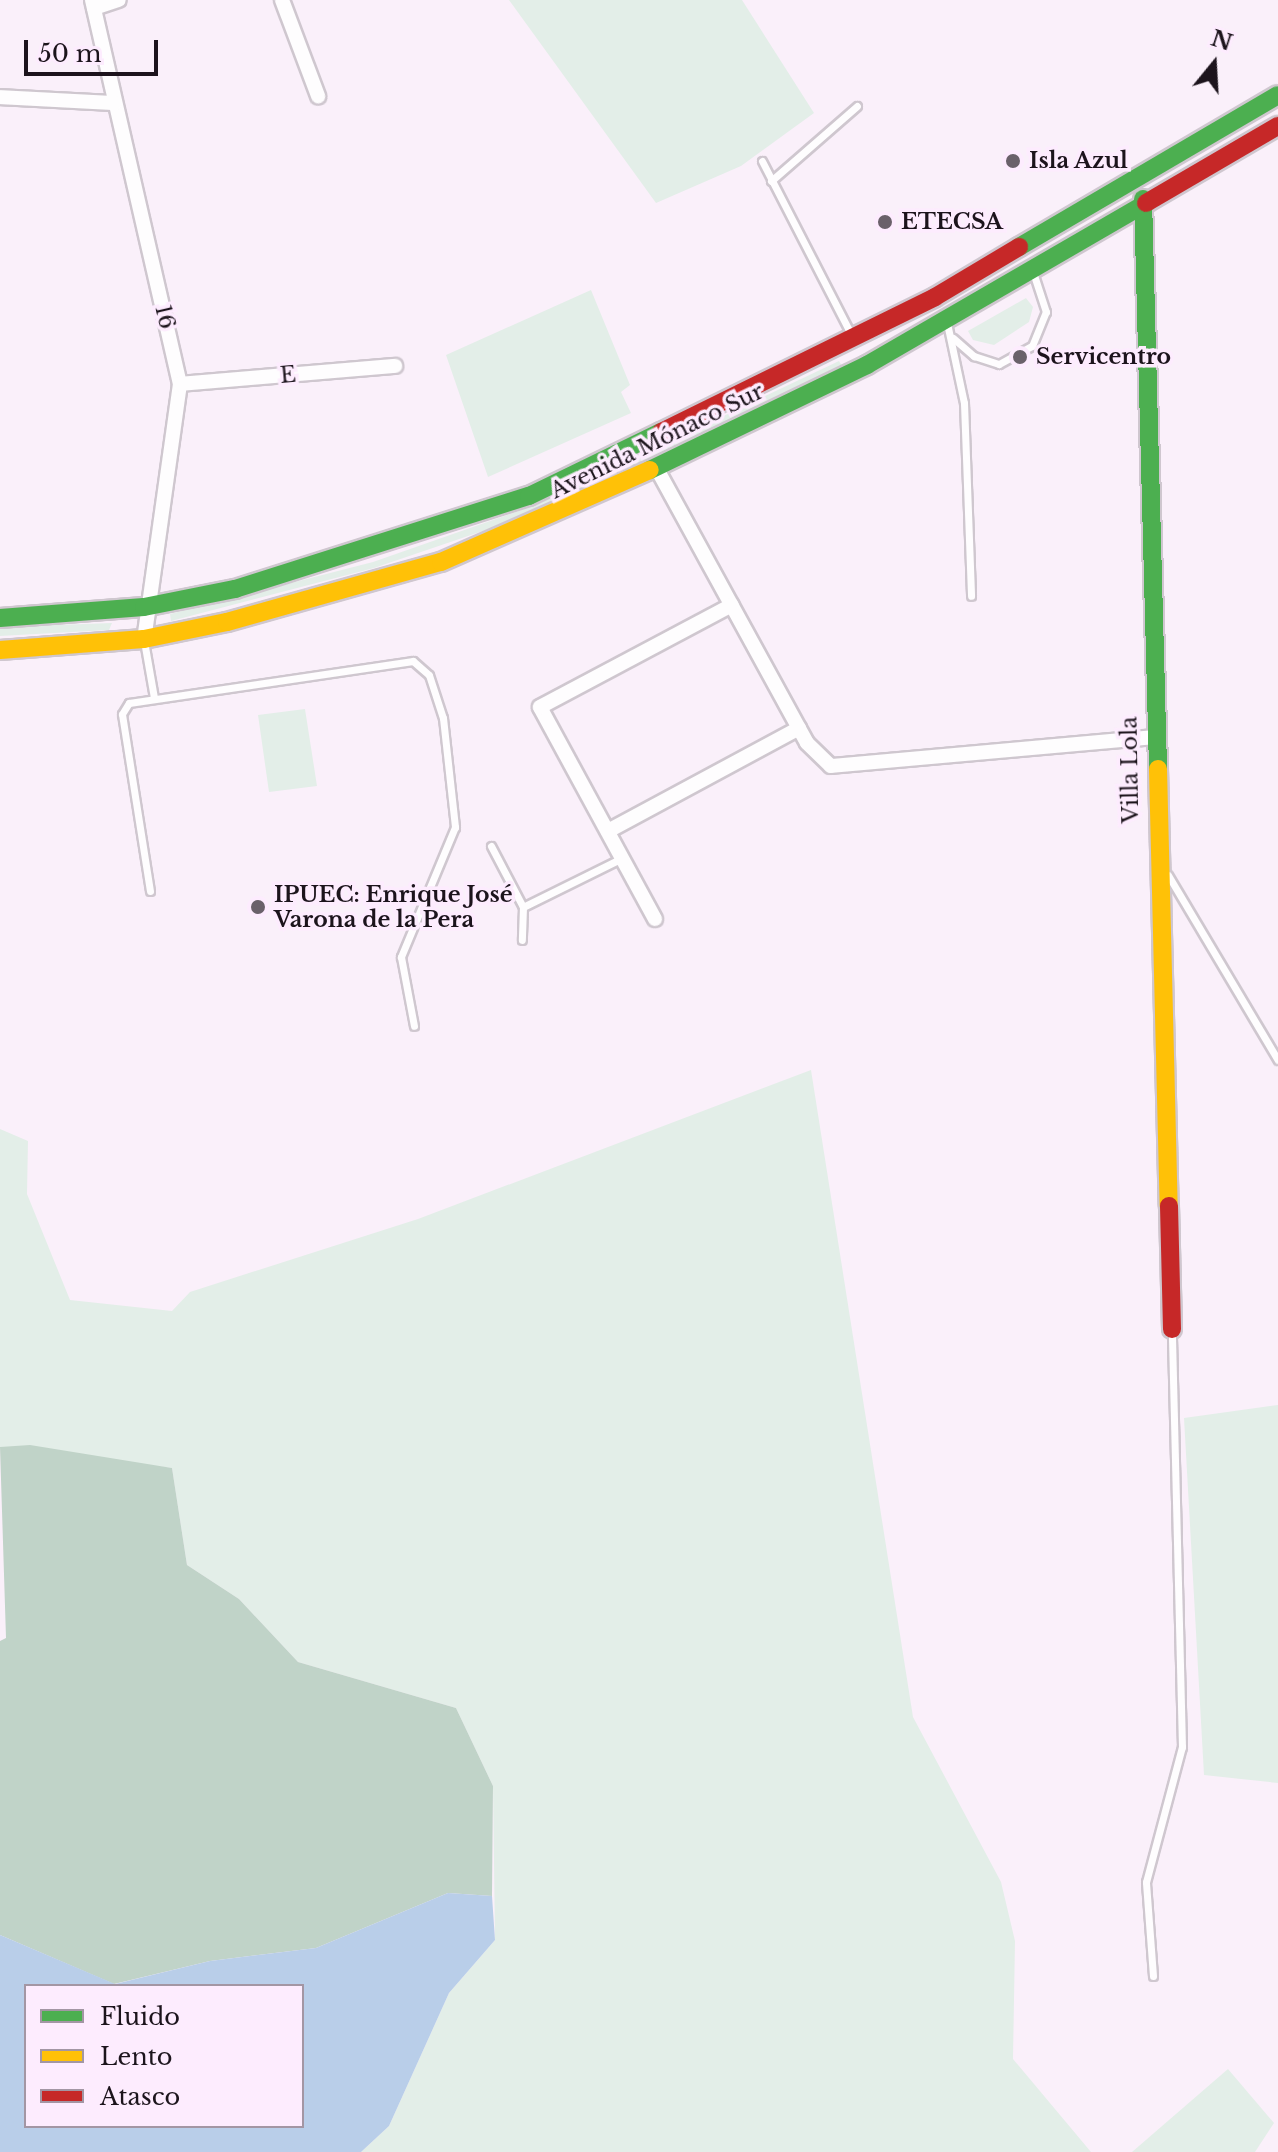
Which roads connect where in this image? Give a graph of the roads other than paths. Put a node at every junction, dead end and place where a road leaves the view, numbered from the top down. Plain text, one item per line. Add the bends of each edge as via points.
1 (119, 0) edge
2 (282, 0) edge
3 (93, 4) edge
4 (1278, 95) edge
5 (318, 96) dead end
6 (0, 97) edge
7 (115, 103) junction
8 (857, 106) dead end
9 (1278, 126) edge
10 (762, 161) dead end
11 (1143, 177) junction
12 (771, 181) junction
13 (1143, 210) junction
14 (1033, 272) junction
15 (935, 297) junction
16 (949, 328) junction
17 (854, 340) junction
18 (867, 365) junction
19 (395, 366) dead end
20 (180, 384) junction
21 (657, 469) junction
22 (971, 596) dead end
23 (732, 605) junction
24 (144, 607) junction
25 (0, 618) edge
26 (144, 639) junction
27 (0, 650) edge
28 (154, 698) junction
29 (799, 728) junction
30 (1154, 737) junction
31 (608, 831) junction
32 (491, 846) dead end
33 (1156, 852) junction
34 (622, 858) junction
35 (150, 891) dead end
36 (523, 907) junction
37 (655, 919) dead end
38 (522, 940) dead end
39 (414, 1026) dead end
40 (1278, 1060) edge
41 (1172, 1329) joint
42 (1153, 1976) dead end

1 - 3 street
2 - 5 street
3 - 7 street, 16
4 - 11 main road, Avenida Mónaco Sur
6 - 7 street
7 - 20 street, 16
8 - 12 lane
9 - 13 main road, Avenida Mónaco Sur
10 - 12 lane
11 - 13 main road, Villa Lola
11 - 15 main road, Avenida Mónaco Sur
12 - 17 lane
13 - 14 main road, Avenida Mónaco Sur
13 - 30 main road, Villa Lola
14 - 16 main road, Avenida Mónaco Sur
14 - 16 lane via 1046,312 1032,346 999,364 974,356
15 - 16 main road
15 - 17 main road, Avenida Mónaco Sur
16 - 18 main road, Avenida Mónaco Sur
16 - 22 lane via 964,403
17 - 18 main road
17 - 24 main road, Avenida Mónaco Sur via 529,496 366,553
18 - 21 main road, Avenida Mónaco Sur
19 - 20 street, E
20 - 24 street, 16
21 - 23 street
21 - 26 main road, Avenida Mónaco Sur via 441,562
23 - 29 street
23 - 31 street via 540,707
24 - 25 main road, Avenida Mónaco Sur
24 - 26 street, 16
26 - 27 main road, Avenida Mónaco Sur
26 - 28 lane
28 - 35 lane via 129,703 122,714
28 - 39 lane via 413,661 429,675 443,718 455,827 401,957
29 - 30 street via 819,757 841,769
29 - 31 street
30 - 33 main road, Villa Lola
31 - 34 street
32 - 36 lane
33 - 40 lane via 1245,1016
33 - 41 main road, Villa Lola
34 - 36 lane
34 - 37 street
36 - 38 lane
41 - 42 lane via 1182,1747 1146,1882

